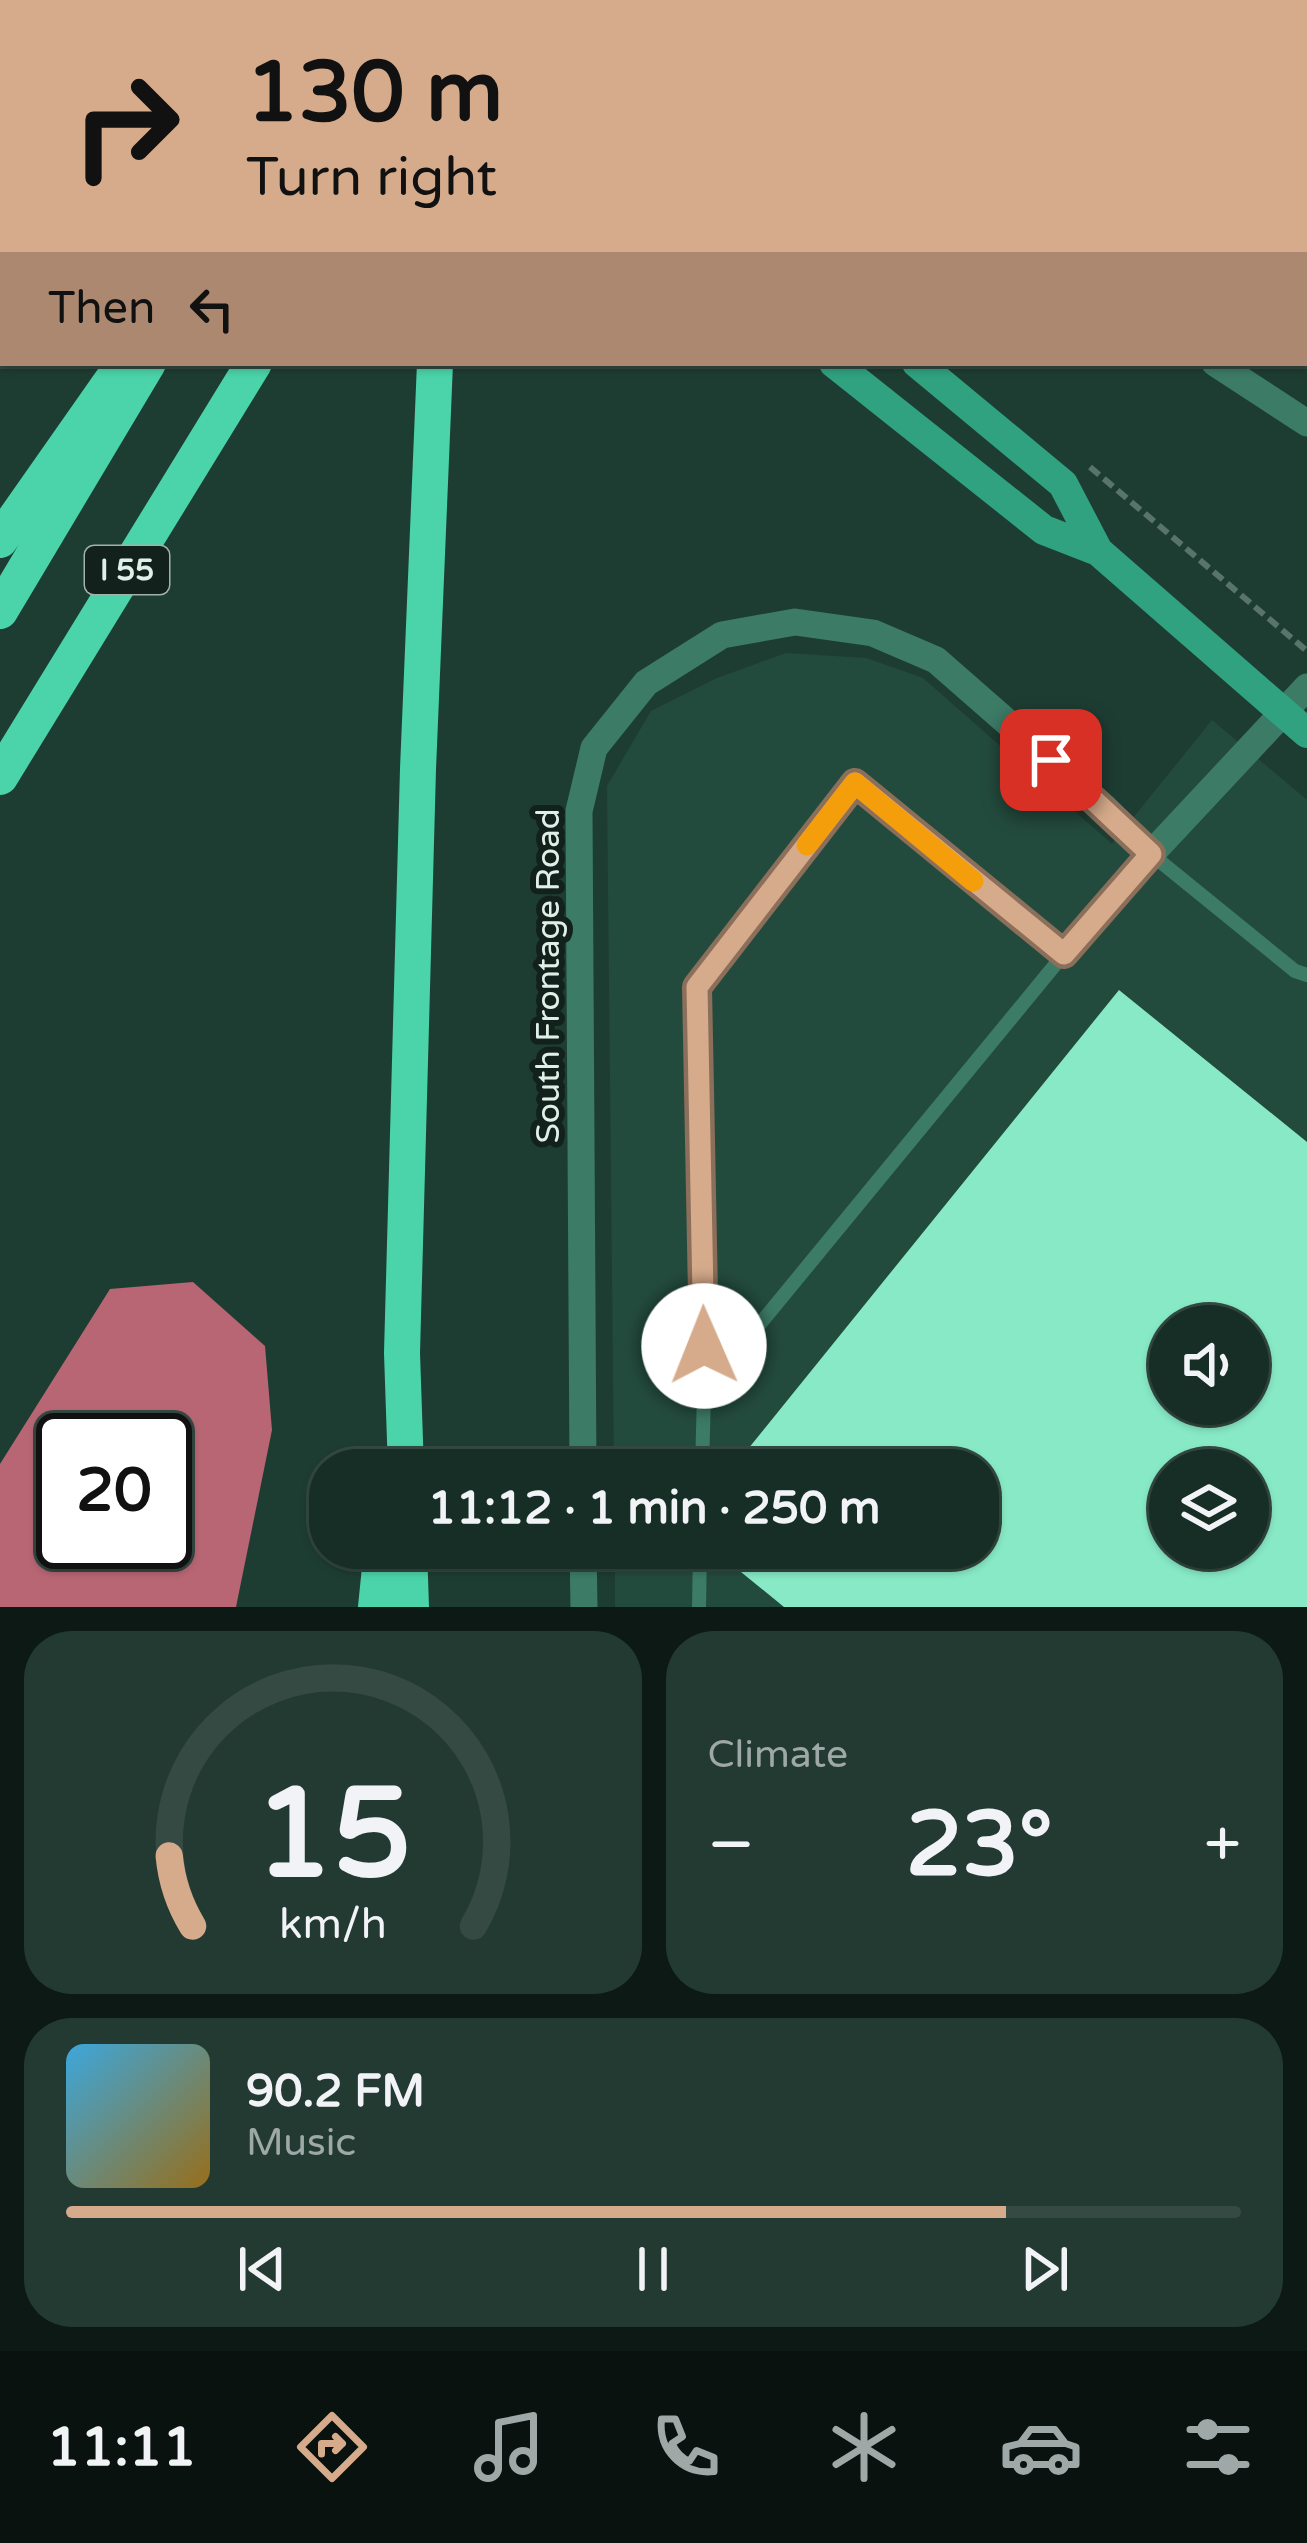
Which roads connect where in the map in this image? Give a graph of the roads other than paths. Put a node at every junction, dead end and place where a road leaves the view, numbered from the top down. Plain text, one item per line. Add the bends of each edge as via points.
1 (122, 366) edge
2 (146, 366) edge
3 (252, 366) edge
4 (435, 366) edge
5 (838, 366) edge
6 (921, 366) edge
7 (1221, 366) edge
8 (1307, 423) edge
9 (0, 540) edge
10 (1098, 551) junction
11 (0, 611) edge
12 (1307, 687) edge
13 (1281, 710) junction
14 (1307, 733) edge
15 (0, 777) edge
16 (1151, 854) junction
17 (1064, 954) junction
18 (1307, 975) edge
19 (402, 1353) junction
20 (704, 1392) junction
21 (392, 1449) edge
22 (405, 1449) edge
23 (583, 1449) edge
24 (703, 1449) edge
25 (380, 1569) edge
26 (410, 1569) edge
27 (583, 1569) edge
28 (700, 1569) edge
29 (376, 1607) edge
30 (411, 1607) edge
31 (584, 1607) edge
32 (699, 1607) edge

1 - 9 highway
2 - 11 highway, I 55
3 - 15 highway, I 55
4 - 19 highway
5 - 10 street via 1044,530
6 - 10 street via 1063,484
7 - 8 street
10 - 13 street
12 - 13 street
13 - 14 street
13 - 16 street
16 - 17 lane
16 - 18 lane
16 - 23 street, South Frontage Road via 936,660 872,633 795,622 722,635 646,683 594,748 579,811
17 - 20 lane
17 - 20 lane via 855,783 697,987
19 - 21 highway
19 - 22 highway
20 - 24 lane
25 - 29 highway
26 - 30 highway
27 - 31 street
28 - 32 lane

